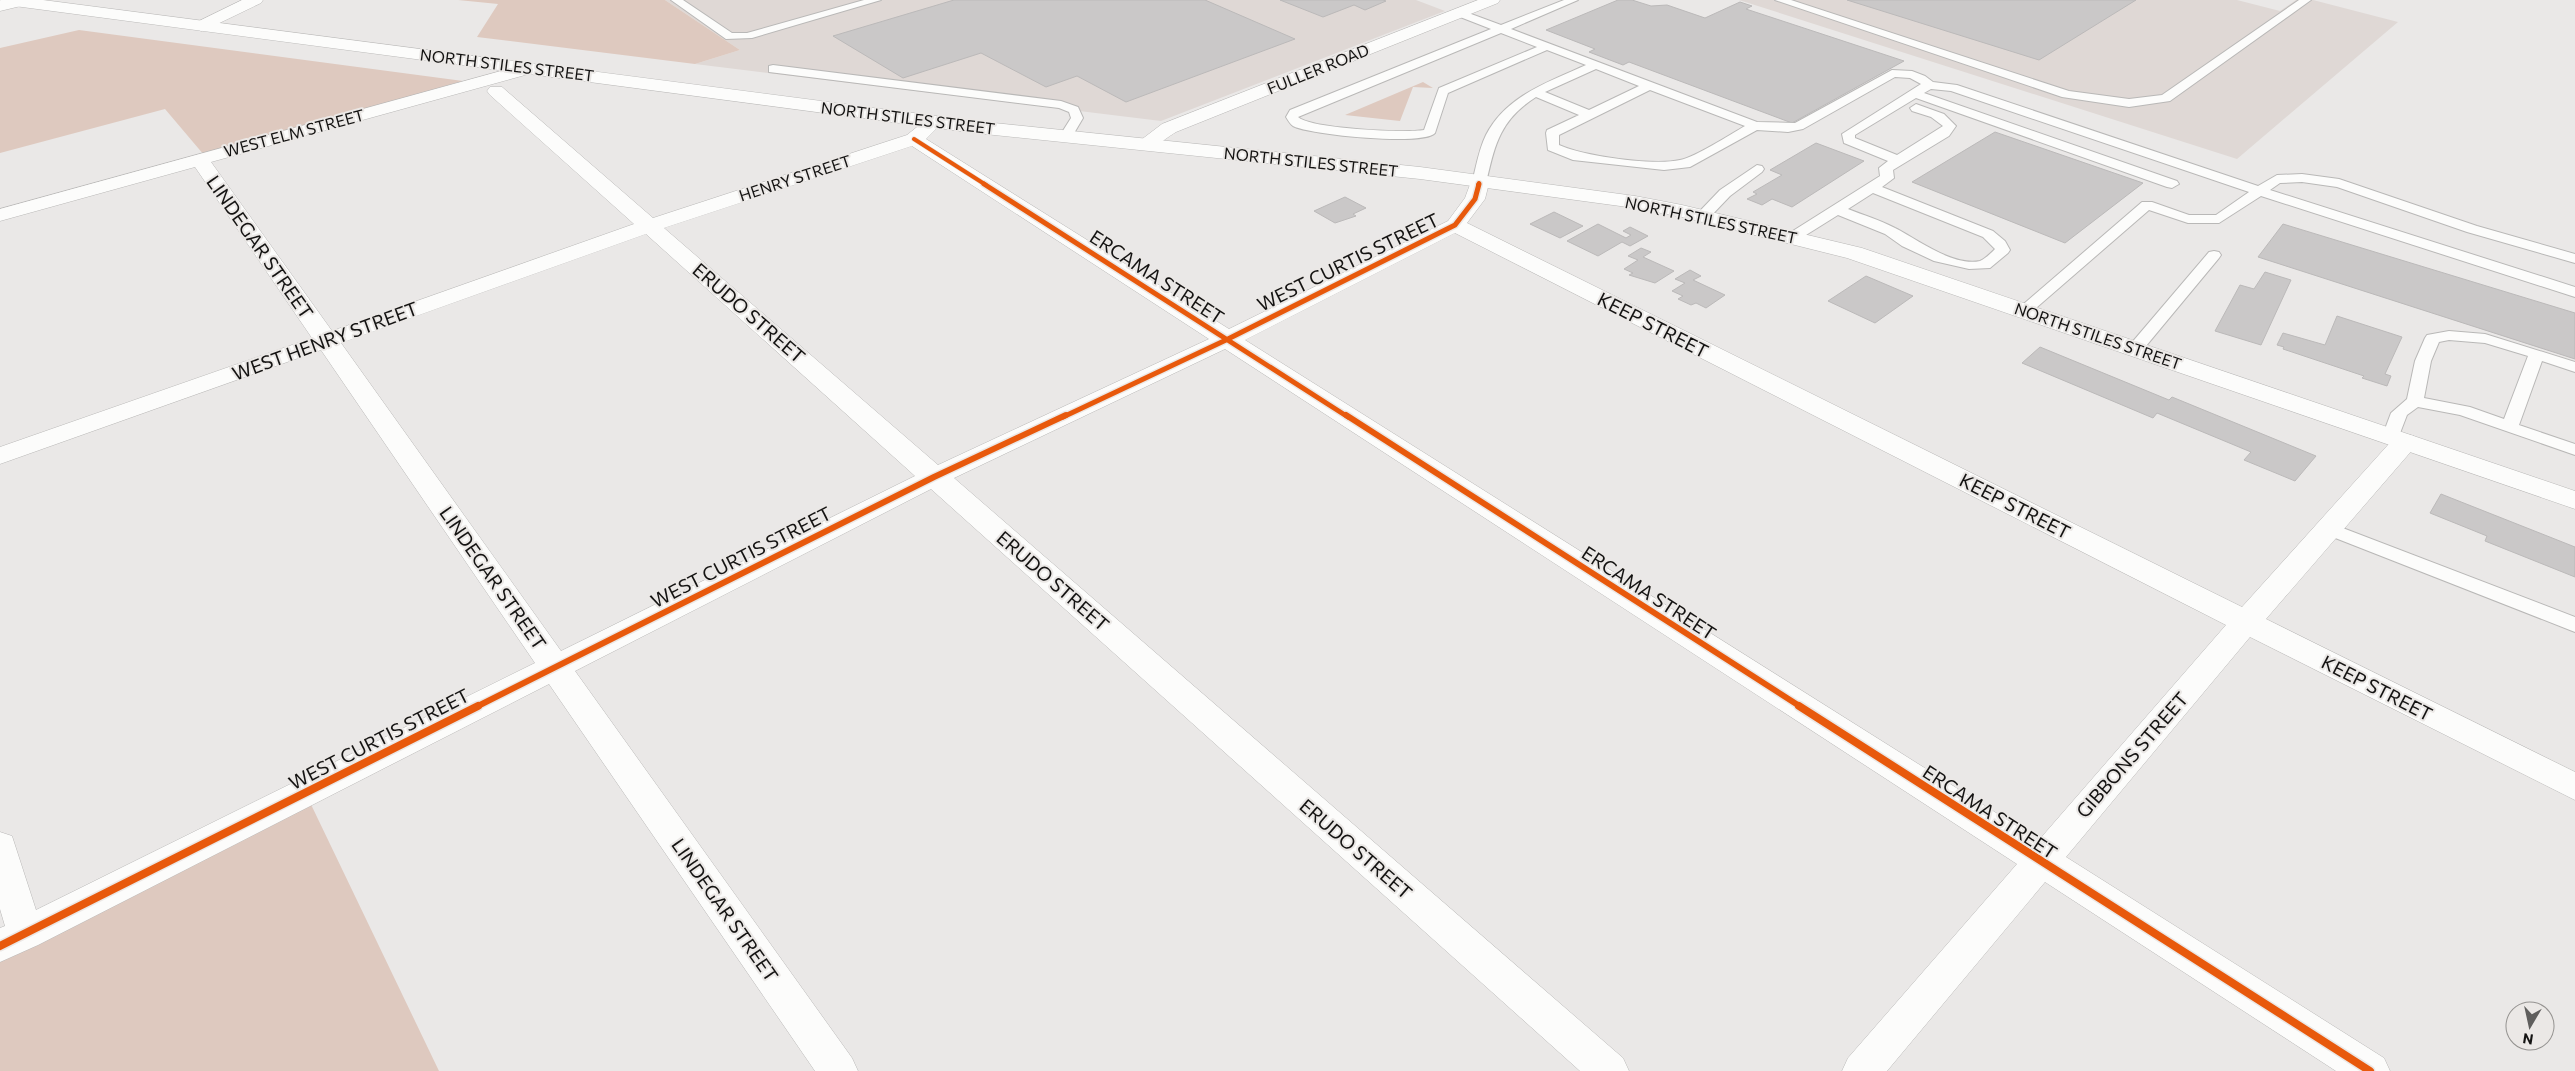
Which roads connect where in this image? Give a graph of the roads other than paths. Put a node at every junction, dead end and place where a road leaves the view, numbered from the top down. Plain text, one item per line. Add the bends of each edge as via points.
1 (255, 0) edge
2 (676, 0) edge
3 (876, 0) edge
4 (1492, 0) edge
5 (1573, 0) edge
6 (1780, 0) edge
7 (2306, 0) edge
8 (13, 1) edge
9 (0, 6) edge
10 (1459, 13) junction
11 (201, 26) junction
12 (1504, 29) junction
13 (1548, 46) junction
14 (1596, 65) junction
15 (530, 68) junction
16 (772, 69) dead end
17 (1929, 85) junction
18 (1649, 86) junction
19 (496, 91) dead end
20 (1536, 93) junction
21 (1915, 94) junction
22 (1901, 102) junction
23 (1589, 115) junction
24 (1755, 126) junction
25 (925, 130) junction
26 (1065, 137) junction
27 (1146, 144) junction
28 (199, 159) junction
29 (1898, 160) junction
30 (2191, 167) junction
31 (1757, 169) dead end
32 (1479, 183) junction
33 (2172, 184) junction
34 (1873, 188) junction
35 (2259, 191) junction
36 (2147, 205) junction
37 (1837, 210) junction
38 (0, 215) edge
39 (1702, 216) junction
40 (649, 226) junction
41 (1455, 226) junction
42 (1793, 237) junction
43 (2214, 254) dead end
44 (2575, 259) edge
45 (2575, 292) edge
46 (2024, 311) junction
47 (1226, 340) junction
48 (326, 341) junction
49 (2135, 349) junction
50 (2536, 355) junction
51 (2575, 367) edge
52 (2415, 401) junction
53 (2510, 427) junction
54 (2398, 439) junction
55 (2575, 450) edge
56 (0, 456) edge
57 (934, 477) junction
58 (2575, 500) edge
59 (2327, 528) junction
60 (2246, 622) junction
61 (2575, 625) edge
62 (555, 668) junction
63 (2575, 787) edge
64 (0, 846) edge
65 (2040, 862) junction
66 (12, 940) edge
67 (838, 1071) edge
68 (1609, 1071) edge
69 (1862, 1071) edge
70 (2370, 1071) edge

1 - 11 street
2 - 3 lane via 730,37 748,36
4 - 10 street, FULLER ROAD
5 - 12 lane
6 - 7 lane via 2066,94 2110,103 2148,104 2166,98
8 - 9 street, NORTH STILES STREET
8 - 11 street, NORTH STILES STREET
10 - 12 lane
10 - 27 street, FULLER ROAD via 1169,128
11 - 15 street, NORTH STILES STREET
12 - 13 lane
12 - 13 lane via 1294,113 1292,117 1295,122 1313,127 1423,135 1428,133 1443,91
13 - 14 lane
14 - 18 lane
14 - 20 lane
15 - 25 street, NORTH STILES STREET
15 - 28 street, WEST ELM STREET
16 - 26 lane via 1061,105 1074,110 1077,118
17 - 21 lane
17 - 24 lane via 1923,78 1906,73 1892,74 1799,126
17 - 30 lane via 1953,88
18 - 23 lane
18 - 24 lane
19 - 40 street, ERUDO STREET
20 - 23 lane
20 - 32 lane via 1509,110 1499,122
21 - 22 lane
21 - 33 lane
22 - 29 lane via 1947,120 1950,126 1944,133
22 - 29 lane via 1848,134 1849,140 1858,146
23 - 24 lane via 1552,133 1553,147 1573,156 1664,166 1686,164
25 - 26 street, NORTH STILES STREET
25 - 40 street, HENRY STREET
25 - 47 street, ERCAMA STREET
26 - 27 street, NORTH STILES STREET
27 - 32 street, NORTH STILES STREET via 1420,173
28 - 38 street, WEST ELM STREET
28 - 48 street, LINDEGAR STREET
29 - 34 lane via 1886,168 1887,178
30 - 33 lane
30 - 35 lane
31 - 39 lane via 1725,193
32 - 39 street, NORTH STILES STREET via 1634,202
32 - 41 street, WEST CURTIS STREET via 1475,199
33 - 36 lane
34 - 37 lane
34 - 37 lane via 1988,234 2003,250 1985,265 1947,260 1907,243 1890,231
35 - 36 lane via 2219,219 2188,219
35 - 44 lane via 2277,179 2302,178 2338,184
35 - 45 lane
36 - 46 lane
37 - 42 lane
39 - 42 street, NORTH STILES STREET
40 - 48 street, WEST HENRY STREET
40 - 57 street, ERUDO STREET
41 - 47 street, WEST CURTIS STREET
41 - 60 street, KEEP STREET
42 - 46 street, NORTH STILES STREET via 1854,253
43 - 49 lane
46 - 49 street, NORTH STILES STREET
47 - 57 street, WEST CURTIS STREET
47 - 65 street, ERCAMA STREET
48 - 56 street, WEST HENRY STREET
48 - 62 street, LINDEGAR STREET
49 - 54 street, NORTH STILES STREET
50 - 51 lane
50 - 52 lane via 2485,339 2448,334 2433,338 2423,361
50 - 53 lane
52 - 53 lane via 2464,411
52 - 54 lane via 2399,413
53 - 55 lane
54 - 58 street, NORTH STILES STREET
54 - 59 street, GIBBONS STREET
57 - 62 street, WEST CURTIS STREET
57 - 68 street, ERUDO STREET
59 - 60 street, GIBBONS STREET
59 - 61 lane
60 - 63 street, KEEP STREET
60 - 65 street, GIBBONS STREET
62 - 66 street, WEST CURTIS STREET
62 - 67 street, LINDEGAR STREET
64 - 66 street
65 - 69 street, GIBBONS STREET
65 - 70 street, ERCAMA STREET

